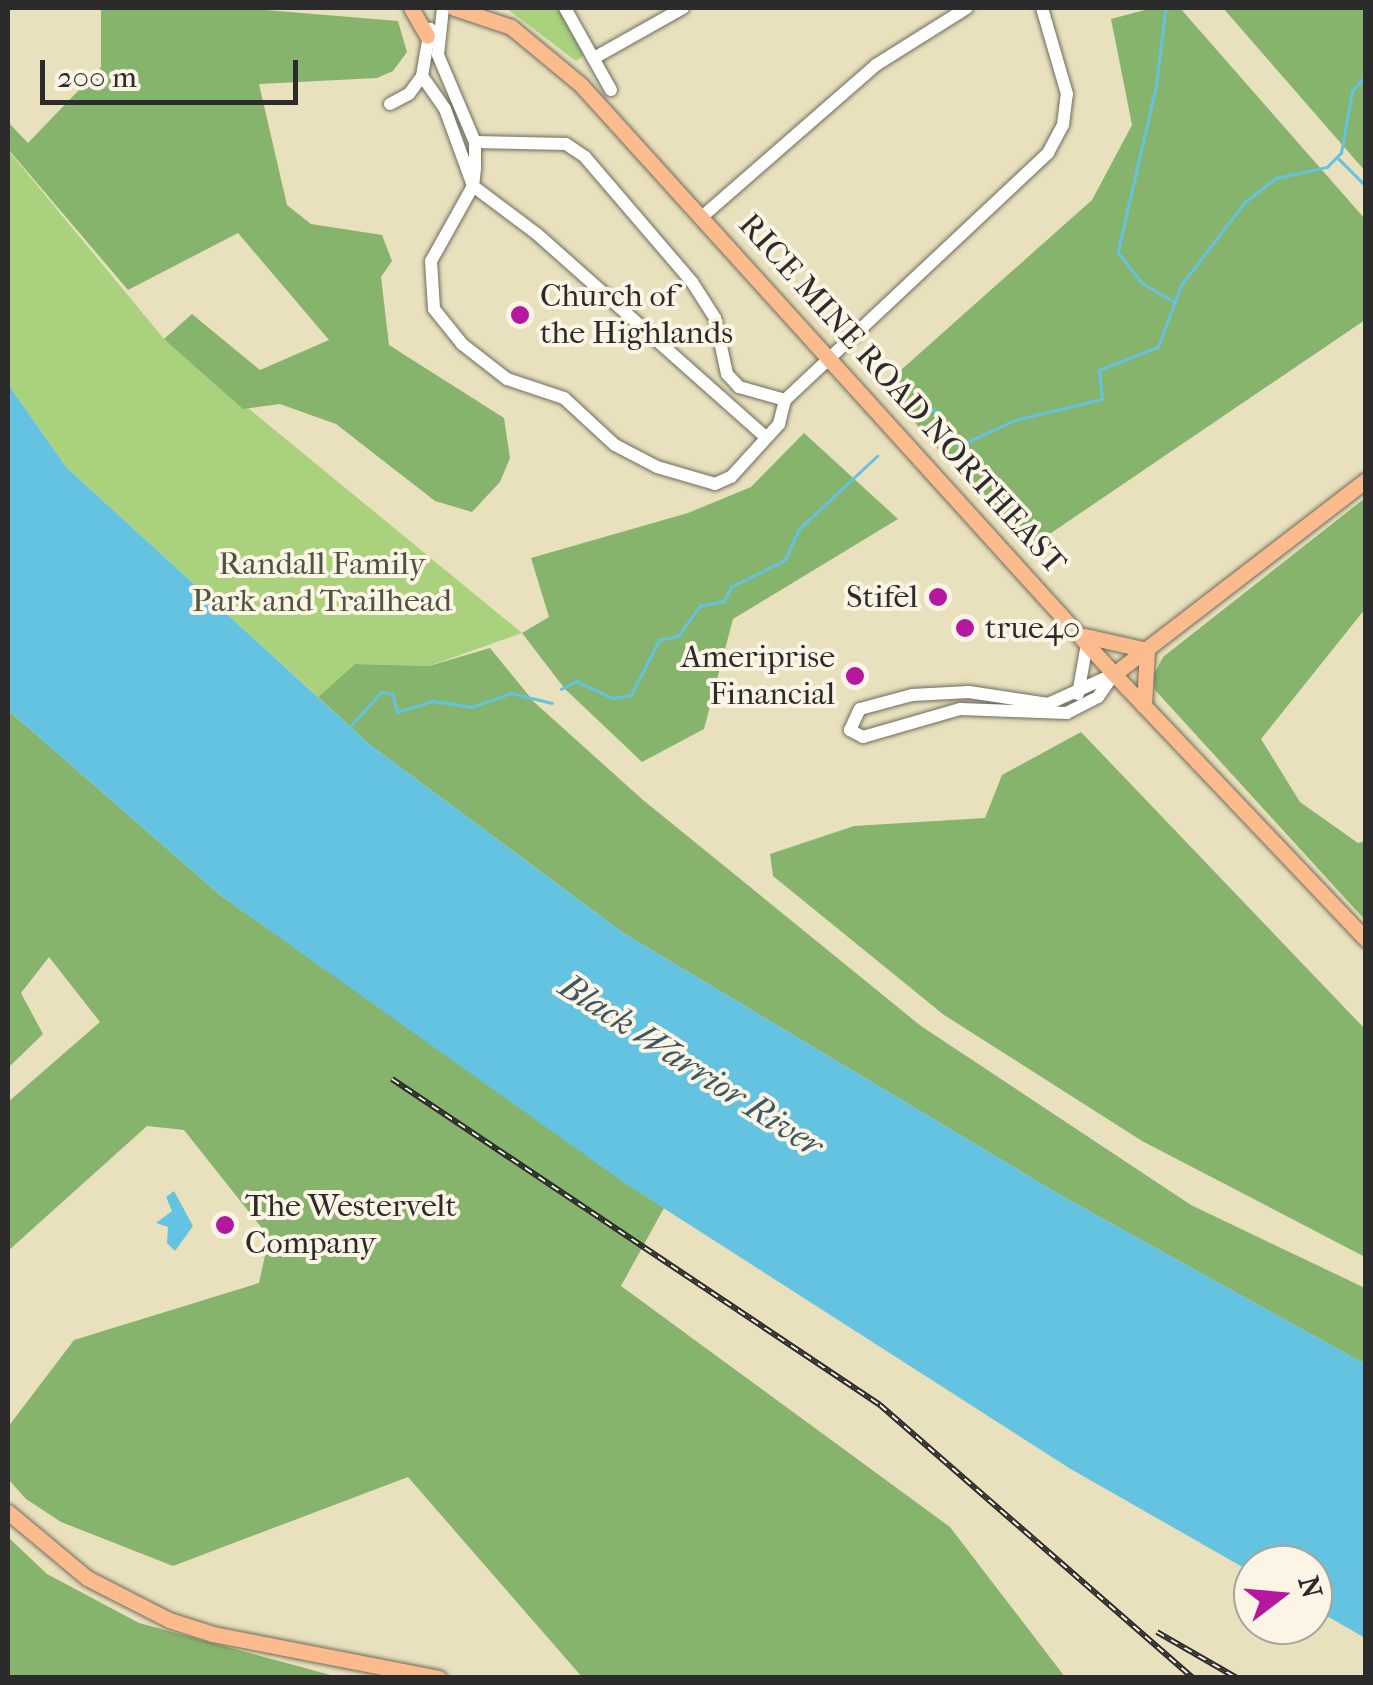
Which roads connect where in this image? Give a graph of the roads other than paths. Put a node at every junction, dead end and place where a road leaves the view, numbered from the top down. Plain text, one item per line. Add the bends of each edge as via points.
1 (411, 8) edge
2 (443, 8) edge
3 (454, 8) edge
4 (495, 8) edge
5 (565, 8) edge
6 (683, 8) edge
7 (967, 8) edge
8 (1042, 8) edge
9 (511, 27) junction
10 (426, 36) junction
11 (594, 58) junction
12 (422, 76) junction
13 (612, 90) dead end
14 (390, 104) dead end
15 (475, 142) junction
16 (472, 186) junction
17 (704, 215) junction
18 (832, 355) junction
19 (785, 400) junction
20 (766, 438) junction
21 (1366, 480) edge
22 (1083, 639) junction
23 (1147, 650) junction
24 (1114, 674) junction
25 (1076, 697) junction
26 (1144, 706) junction
27 (1366, 940) edge
28 (8, 1512) edge
29 (439, 1678) edge

1 - 10 main road
2 - 10 street
2 - 15 street via 438,54
3 - 9 main road, RICE MINE ROAD NORTHEAST
4 - 9 main road
5 - 11 street
6 - 11 street
7 - 17 street via 876,65
8 - 18 street via 1068,94 1054,144
9 - 17 main road, RICE MINE ROAD NORTHEAST via 581,85
10 - 12 street
11 - 13 street
12 - 14 street
12 - 16 street via 445,109
15 - 16 street
15 - 19 street via 566,144 585,157 696,288 715,318 727,374 740,387
16 - 20 street via 537,234
16 - 20 street via 431,261 430,292 446,327 486,366 527,389 564,398 637,457 702,481 730,476
17 - 18 main road, RICE MINE ROAD NORTHEAST
18 - 19 street
18 - 22 main road, RICE MINE ROAD NORTHEAST
19 - 20 street via 779,424
21 - 23 main road
22 - 23 main road
22 - 24 main road, RICE MINE ROAD NORTHEAST
22 - 25 street via 1085,682
23 - 24 main road
23 - 26 main road
24 - 25 street
24 - 25 street via 1083,708 1049,717 960,709 863,737 849,724 860,710 937,692 1048,704
24 - 26 main road, RICE MINE ROAD NORTHEAST
26 - 27 main road, RICE MINE ROAD NORTHEAST
28 - 29 main road via 74,1569 154,1614 213,1634

